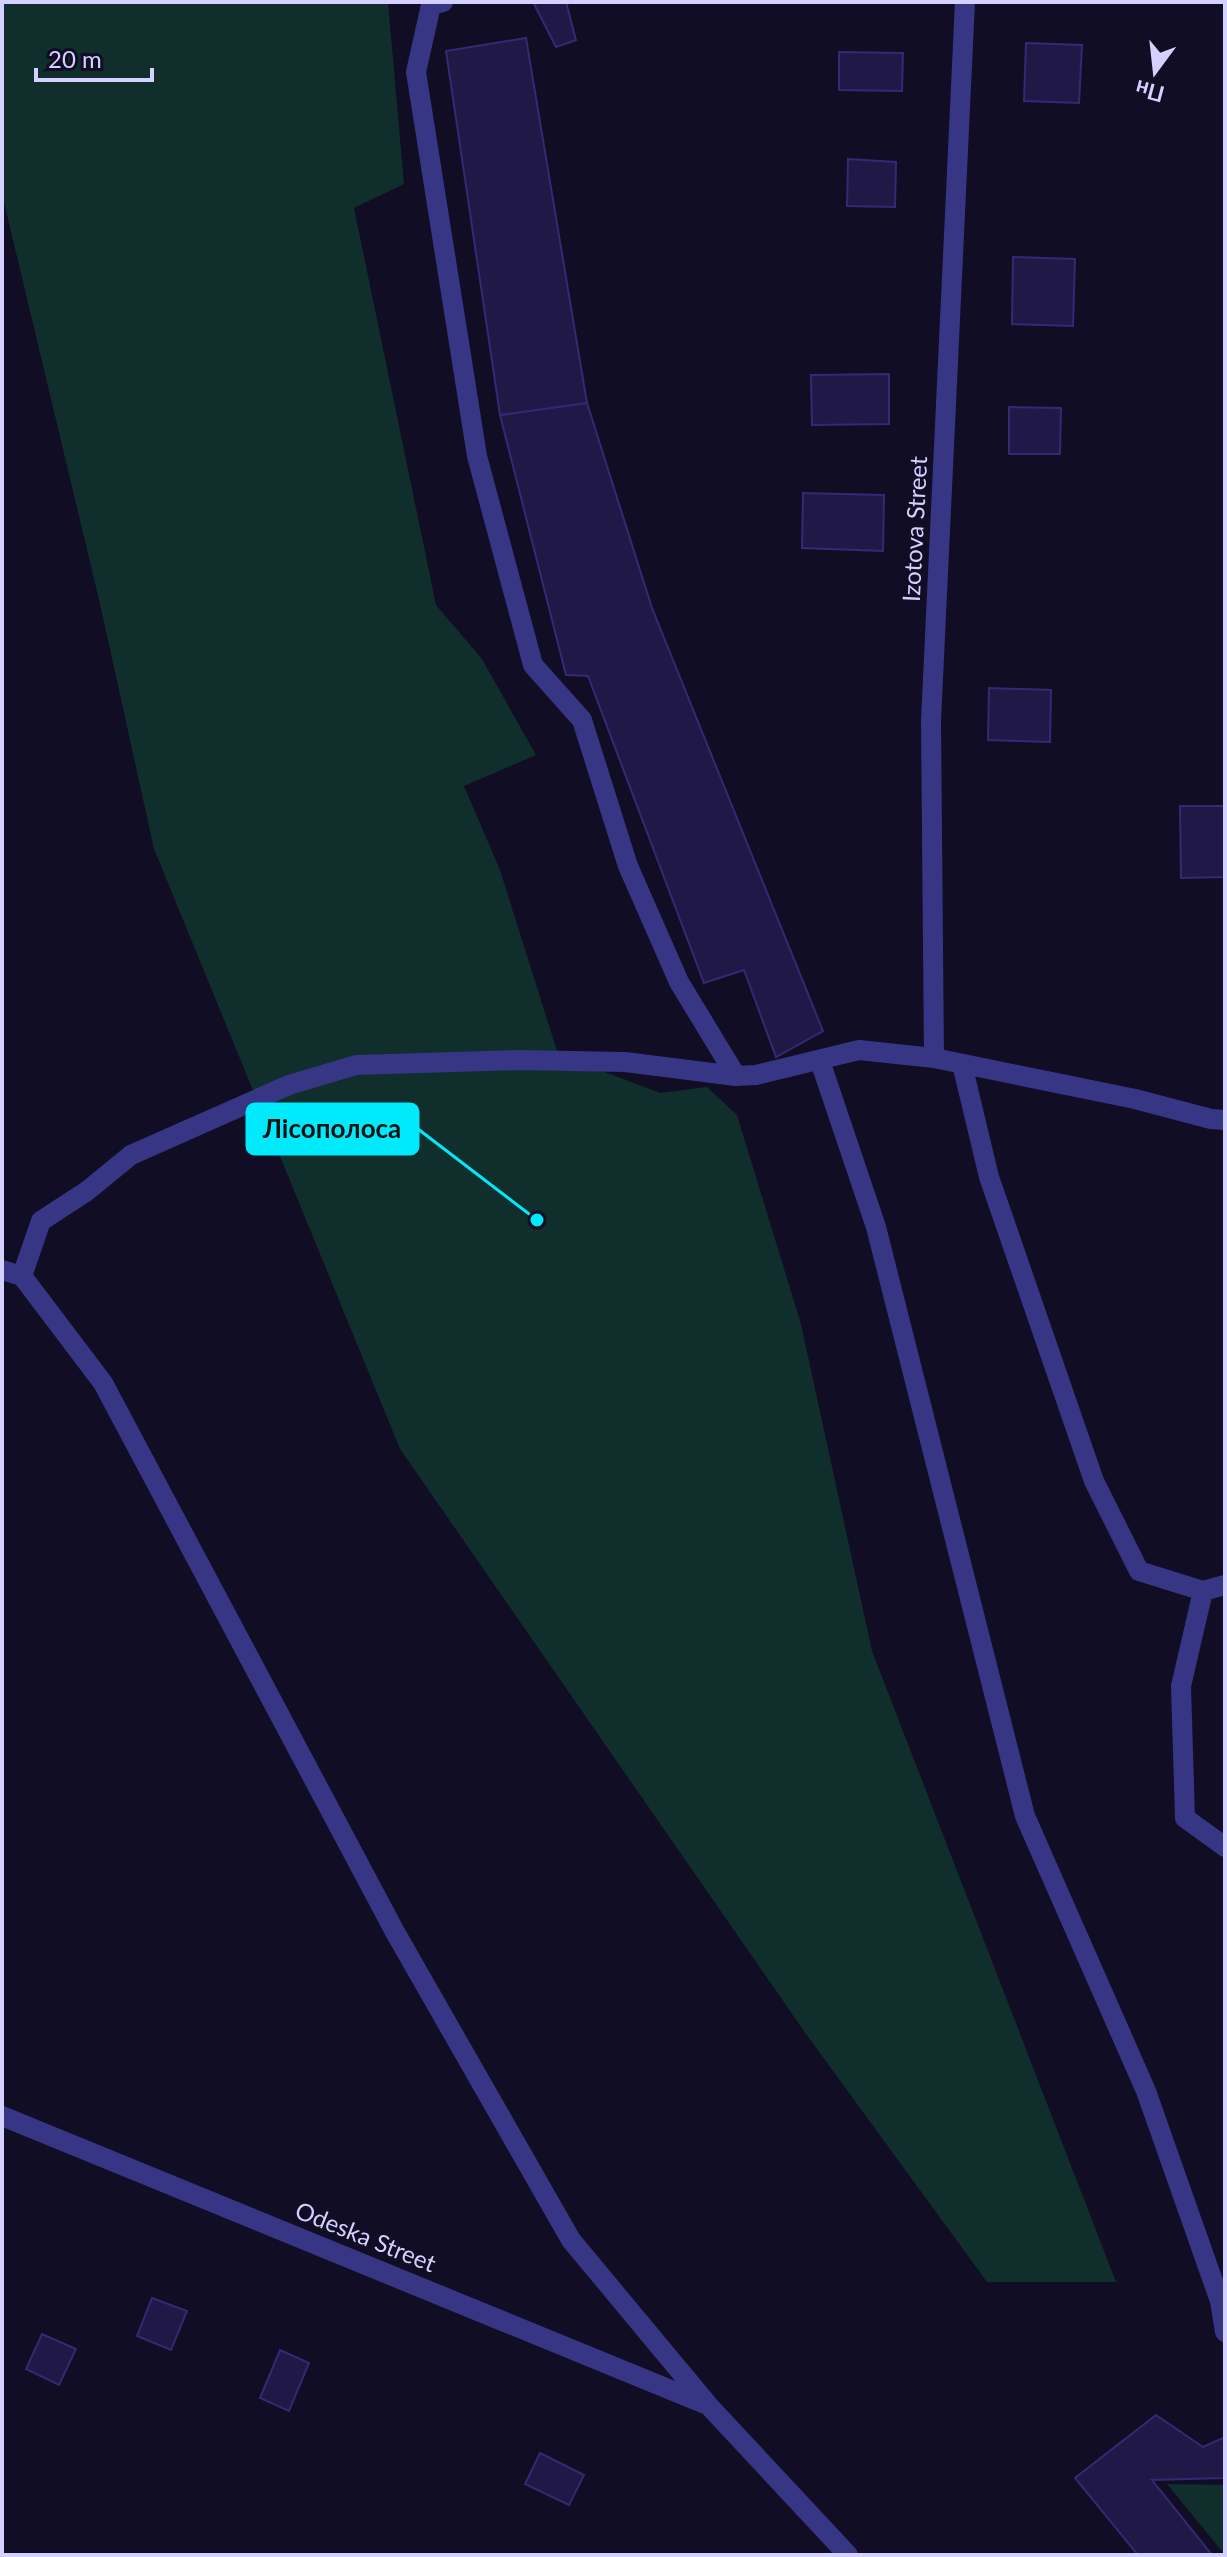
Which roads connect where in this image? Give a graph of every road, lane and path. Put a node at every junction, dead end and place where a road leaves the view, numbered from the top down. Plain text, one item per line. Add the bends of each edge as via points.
1 (443, 2) edge
2 (965, 2) edge
3 (934, 1058) junction
4 (820, 1061) junction
5 (962, 1064) junction
6 (736, 1076) junction
7 (1225, 1120) edge
8 (12, 1273) edge
9 (1225, 1585) edge
10 (1203, 1591) junction
11 (1225, 1847) edge
12 (2, 2116) edge
13 (1225, 2332) edge
14 (709, 2406) junction
15 (848, 2555) edge

1 - 6 street via 431,5 416,72 477,456 533,665 582,720 628,866 679,982
2 - 3 street, Izotova Street via 931,721
3 - 4 street via 859,1050
3 - 5 street
4 - 6 street
4 - 13 street via 876,1227 1025,1816 1146,2091 1220,2301
5 - 7 street
5 - 10 street via 989,1177 1094,1481 1139,1571
6 - 8 street via 625,1062 356,1065 289,1085 131,1155 41,1221
8 - 14 street via 103,1383 395,1932 571,2240
9 - 10 street
10 - 11 street via 1181,1686 1185,1818
12 - 14 street, Odeska Street
14 - 15 street

